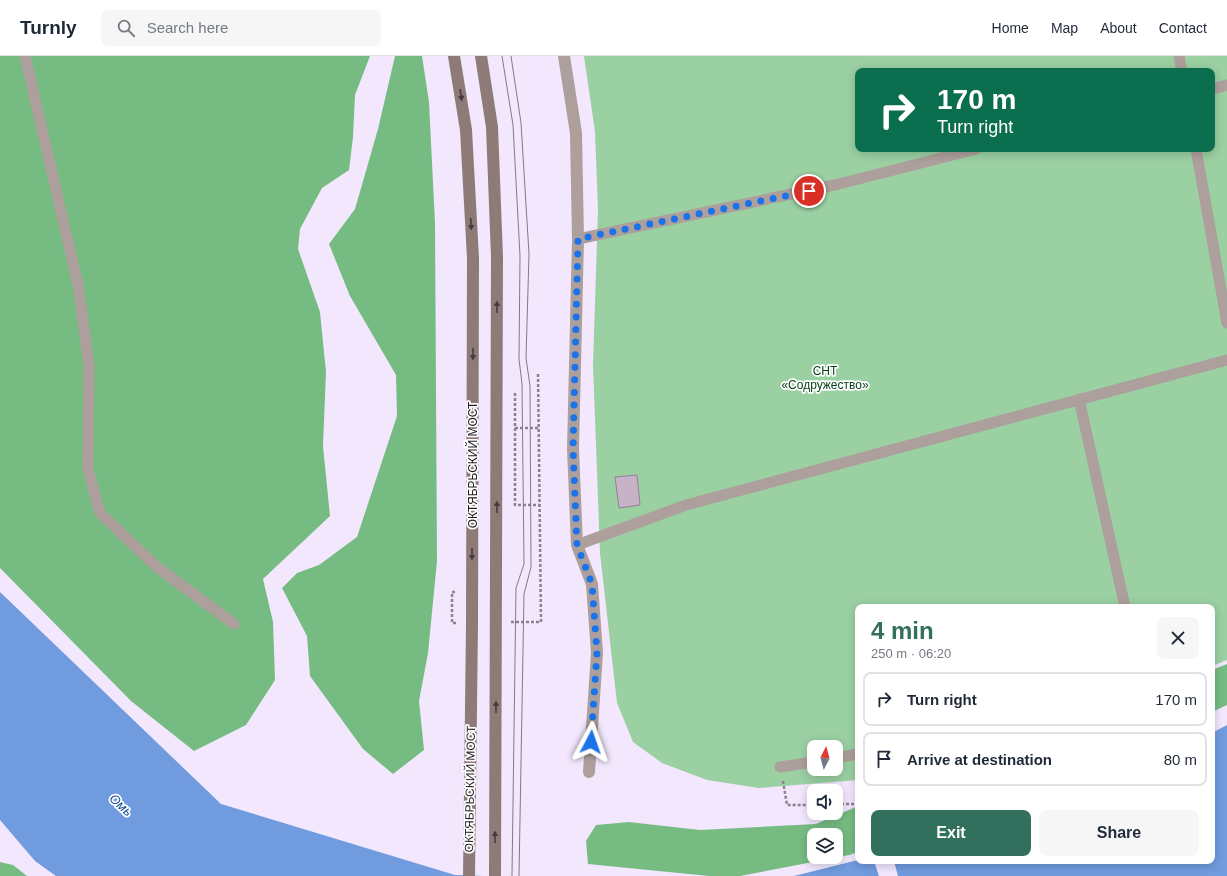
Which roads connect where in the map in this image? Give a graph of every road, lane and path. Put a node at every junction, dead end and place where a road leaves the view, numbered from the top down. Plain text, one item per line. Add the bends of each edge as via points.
1 (25, 56) edge
2 (454, 56) edge
3 (481, 56) edge
4 (564, 56) edge
5 (1179, 56) edge
6 (1181, 68) edge
7 (1227, 85) edge
8 (1215, 88) edge
9 (964, 152) edge
10 (1197, 152) edge
11 (578, 239) junction
12 (1227, 323) edge
13 (1227, 360) edge
14 (538, 372) dead end
15 (515, 393) dead end
16 (1079, 399) junction
17 (515, 428) junction
18 (539, 428) junction
19 (540, 506) junction
20 (577, 545) junction
21 (452, 592) dead end
22 (1123, 604) edge
23 (541, 622) dead end
24 (452, 623) dead end
25 (234, 624) dead end
26 (855, 755) edge
27 (843, 757) edge
28 (807, 763) edge
29 (780, 767) joint
30 (589, 772) dead end
31 (807, 804) edge
32 (843, 804) edge
33 (855, 804) edge
34 (469, 876) edge
35 (495, 876) edge

1 - 25 lane via 78,285 89,365 88,469 100,513 156,567
2 -> 34 main road, ОКТЯБРЬСКИЙ МОСТ, bridge via 466,130 473,258
35 -> 3 main road, ОКТЯБРЬСКИЙ МОСТ, bridge via 497,257 492,128
4 - 11 street via 576,133
5 - 6 lane
7 - 8 lane
9 - 11 lane via 839,184
10 - 12 lane
11 - 20 street via 573,449
13 - 16 lane
14 - 18 path
15 - 17 path
16 - 20 lane via 686,505
16 - 22 lane
17 - 18 path
17 - 19 path via 515,505
18 - 19 path
19 - 23 path
20 - 30 street via 592,584 597,653
21 - 24 path
26 - 27 lane
28 - 29 lane
29 - 31 path via 787,805
32 - 33 path

